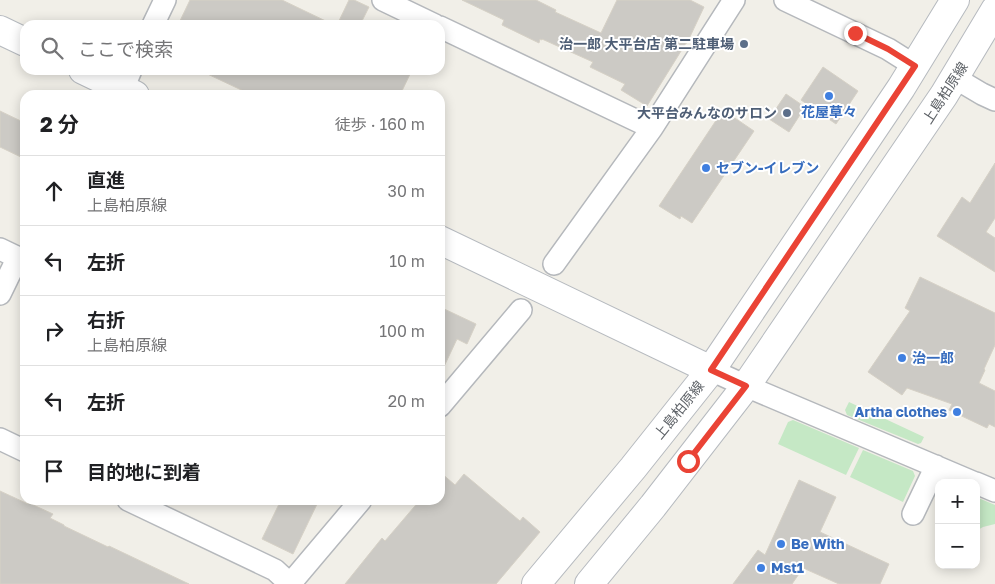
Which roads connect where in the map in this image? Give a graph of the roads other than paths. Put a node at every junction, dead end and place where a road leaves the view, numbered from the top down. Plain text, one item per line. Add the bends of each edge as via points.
1 (165, 0) edge
2 (383, 0) edge
3 (734, 0) edge
4 (785, 0) edge
5 (955, 0) edge
6 (995, 10) edge
7 (155, 20) edge
8 (425, 20) edge
9 (445, 29) edge
10 (0, 30) edge
11 (20, 40) edge
12 (915, 66) junction
13 (96, 75) edge
14 (955, 78) junction
15 (127, 87) edge
16 (995, 100) edge
17 (652, 128) junction
18 (445, 242) edge
19 (14, 256) edge
20 (554, 264) dead end
21 (0, 294) edge
22 (521, 310) dead end
23 (711, 370) junction
24 (746, 386) junction
25 (445, 400) edge
26 (0, 439) edge
27 (20, 449) edge
28 (936, 466) junction
29 (967, 479) edge
30 (980, 485) edge
31 (995, 491) edge
32 (138, 505) edge
33 (357, 505) edge
34 (914, 514) dead end
35 (536, 584) edge
36 (589, 584) edge

1 - 7 street
2 - 8 street
3 - 17 street
4 - 12 street via 888,49
5 - 12 street, 上島柏原線
6 - 14 street, 上島柏原線
9 - 17 street
10 - 11 street
12 - 23 street, 上島柏原線
13 - 15 street
14 - 16 street
14 - 24 street, 上島柏原線
17 - 20 street
18 - 23 street
19 - 21 street
22 - 25 street
23 - 24 street
23 - 35 street, 上島柏原線
24 - 28 street
24 - 36 street, 上島柏原線
26 - 27 street
28 - 29 street
28 - 34 street
30 - 31 street
32 - 33 street via 275,570 290,584

